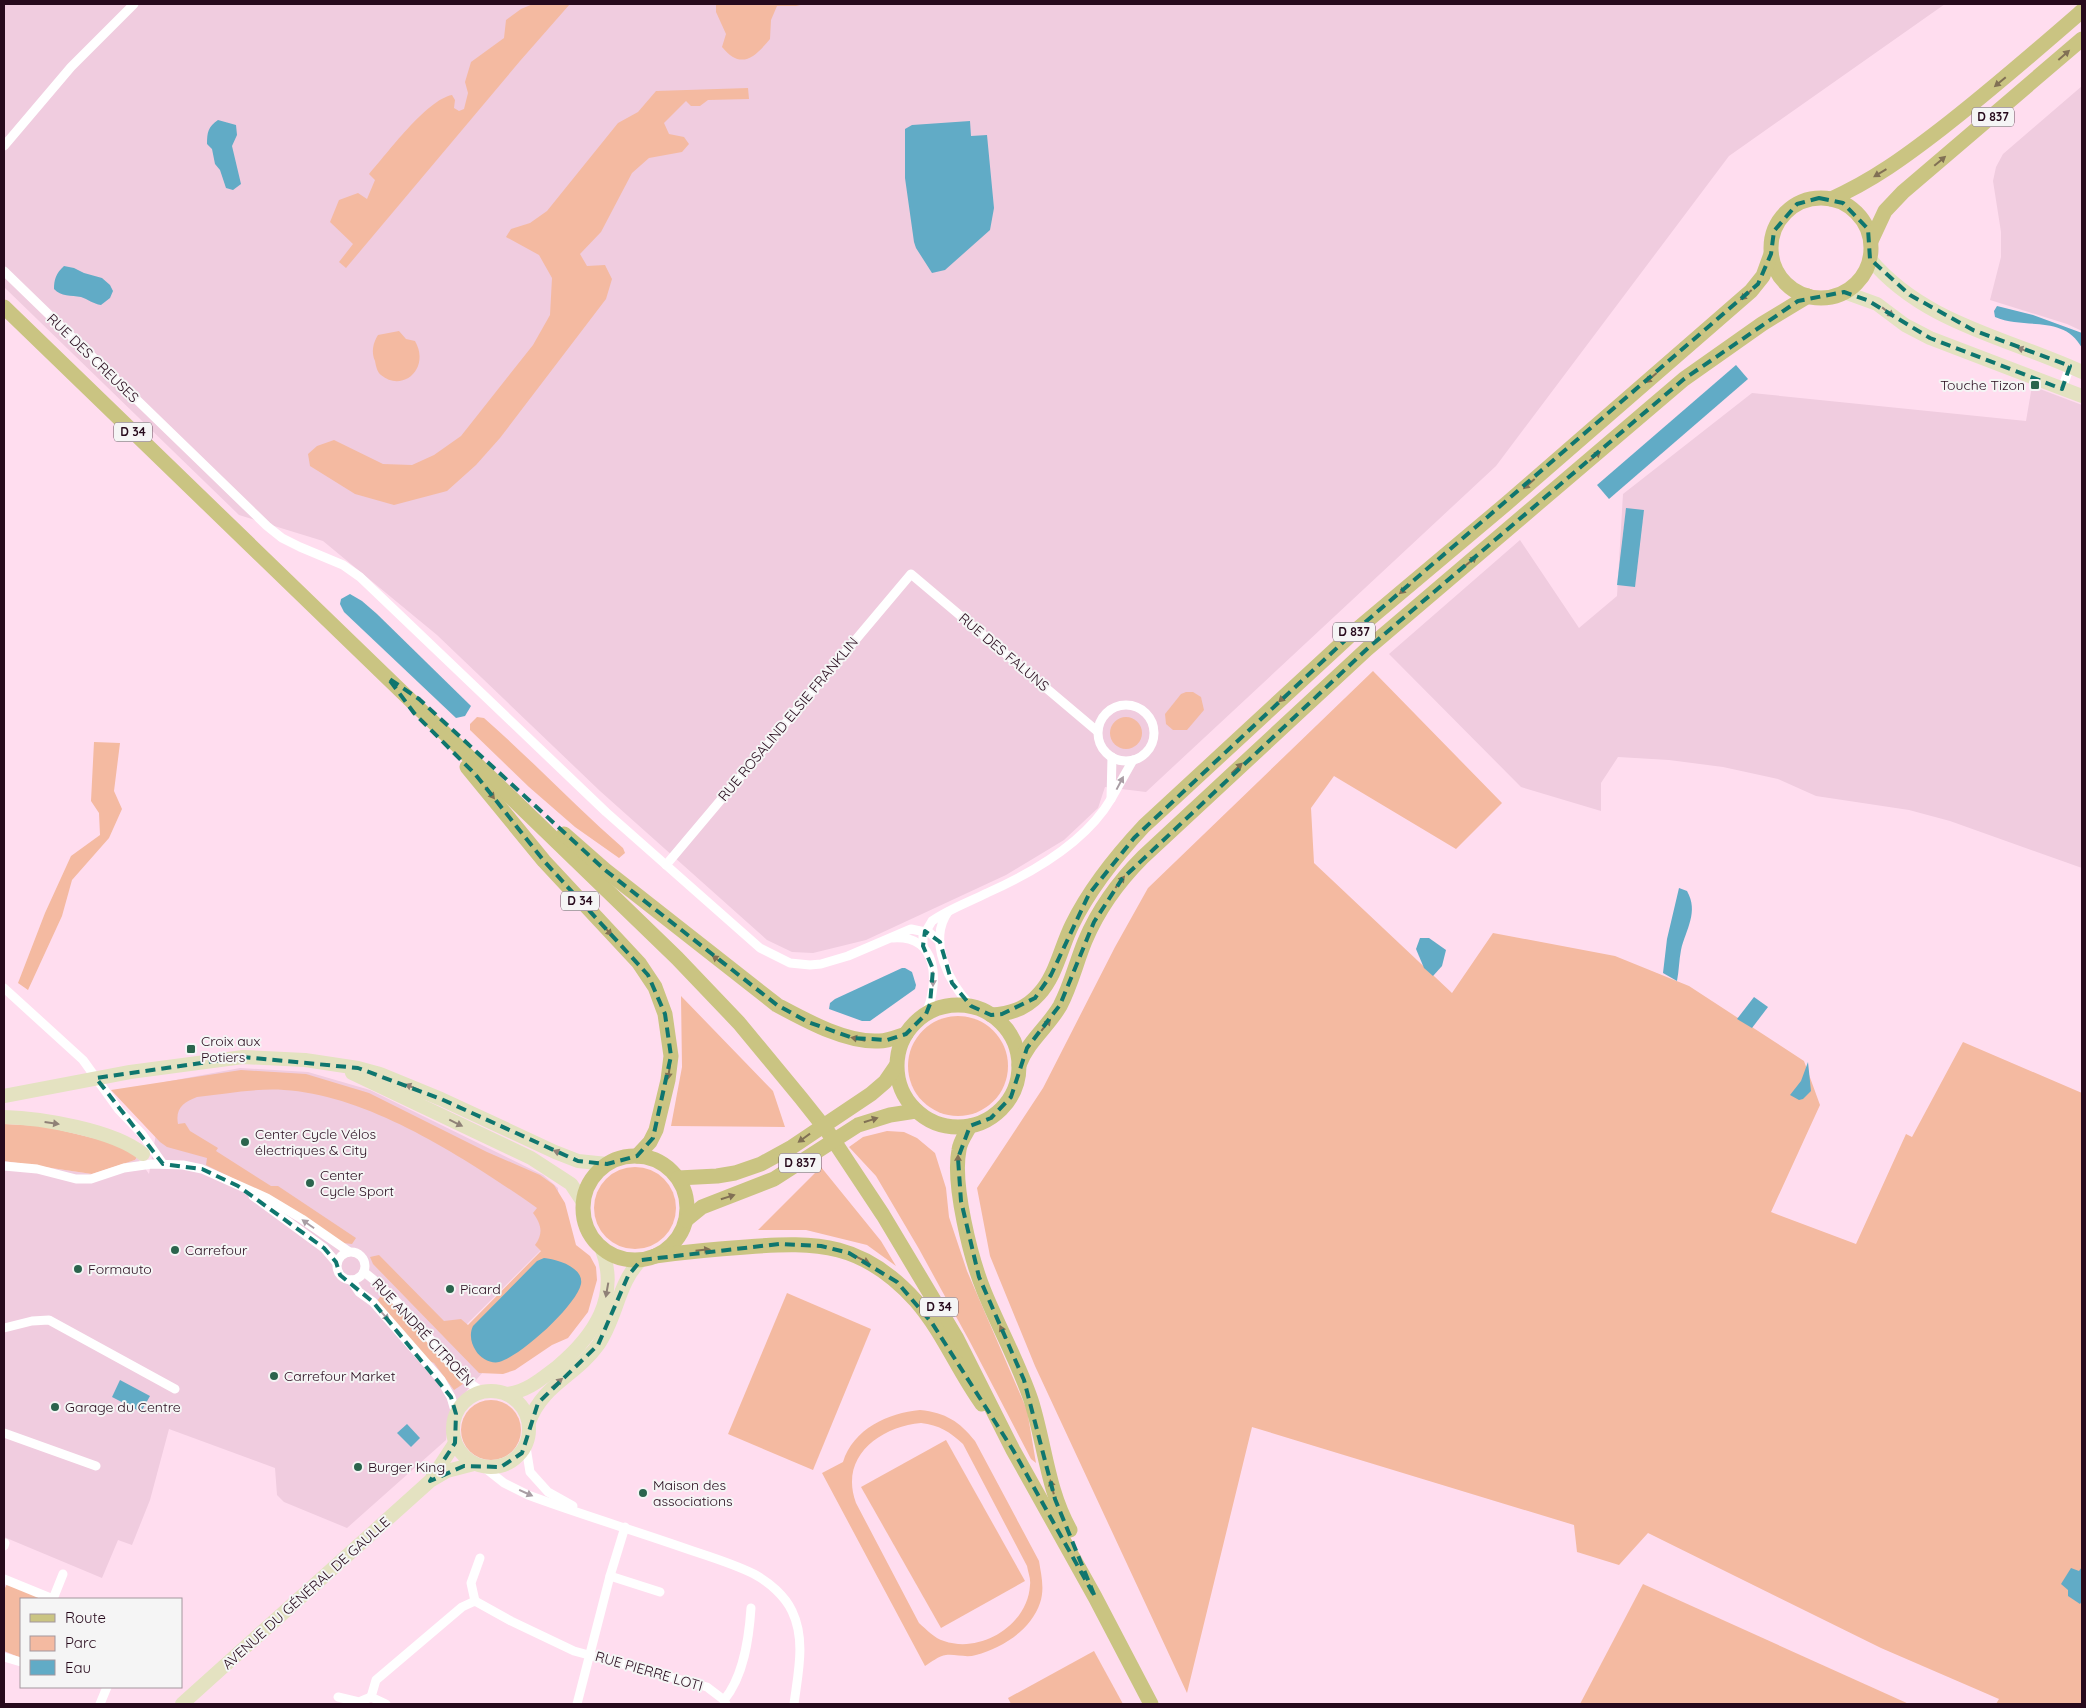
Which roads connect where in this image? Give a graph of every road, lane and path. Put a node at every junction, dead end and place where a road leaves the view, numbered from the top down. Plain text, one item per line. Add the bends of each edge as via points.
1 (134, 4) edge
2 (2082, 11) edge
3 (2082, 39) edge
4 (4, 146) edge
5 (1831, 199) junction
6 (1871, 242) junction
7 (1771, 254) junction
8 (1870, 259) junction
9 (4, 271) edge
10 (1844, 292) junction
11 (1808, 296) junction
12 (4, 307) edge
13 (2076, 369) edge
14 (2062, 388) junction
15 (2082, 396) edge
16 (911, 574) joint
17 (388, 678) junction
18 (1097, 731) junction
19 (1112, 757) junction
20 (1132, 760) junction
21 (1111, 800) junction
22 (666, 864) junction
23 (949, 912) junction
24 (925, 931) junction
25 (890, 938) junction
26 (940, 942) junction
27 (923, 946) junction
28 (4, 988) edge
29 (971, 1006) junction
30 (926, 1014) junction
31 (991, 1015) junction
32 (906, 1034) junction
33 (333, 1065) junction
34 (1019, 1065) junction
35 (896, 1066) junction
36 (4, 1096) edge
37 (916, 1111) junction
38 (4, 1117) edge
39 (970, 1126) junction
40 (142, 1134) junction
41 (637, 1156) junction
42 (147, 1159) junction
43 (164, 1164) junction
44 (607, 1164) junction
45 (4, 1166) edge
46 (678, 1178) junction
47 (238, 1186) junction
48 (584, 1202) junction
49 (686, 1220) junction
50 (601, 1247) junction
51 (348, 1252) junction
52 (648, 1258) junction
53 (336, 1262) junction
54 (364, 1272) junction
55 (351, 1280) junction
56 (4, 1328) edge
57 (175, 1389) dead end
58 (482, 1392) junction
59 (508, 1394) junction
60 (456, 1414) junction
61 (529, 1422) junction
62 (4, 1433) edge
63 (455, 1443) junction
64 (526, 1447) junction
65 (1014, 1450) junction
66 (96, 1466) dead end
67 (480, 1466) junction
68 (430, 1481) junction
69 (598, 1518) junction
70 (625, 1527) junction
71 (480, 1558) dead end
72 (63, 1574) dead end
73 (610, 1576) junction
74 (4, 1579) edge
75 (660, 1592) dead end
76 (1095, 1597) junction
77 (51, 1598) edge
78 (53, 1598) edge
79 (475, 1601) junction
80 (751, 1608) dead end
81 (589, 1656) junction
82 (4, 1657) edge
83 (20, 1662) edge
84 (107, 1688) edge
85 (338, 1697) dead end
86 (371, 1697) junction
87 (725, 1702) edge
88 (100, 1704) edge
89 (182, 1704) edge
90 (386, 1704) edge
91 (577, 1704) edge
92 (794, 1704) edge
93 (1152, 1704) edge

1 - 4 street via 71,67
2 -> 5 main road, D 837 via 1976,102 1900,161
6 -> 3 main road, D 837 via 1885,211 1903,192
5 - 6 main road via 1853,210 1865,224
5 - 7 main road via 1808,200 1787,211 1774,231
6 - 8 main road
7 - 11 main road via 1774,266 1788,285
7 -> 31 main road, D 837 via 1758,284 1355,631 1144,826 1089,894 1039,994 1014,1012
8 - 10 main road via 1860,278
13 -> 8 main road via 1973,330 1938,313 1891,280
9 - 22 street, RUE DES CREUSES via 267,526 282,538 360,576 606,812
10 - 11 main road via 1832,296
10 -> 14 main road via 1877,304 1905,325 1930,338
34 -> 11 main road, D 837 via 1027,1048 1060,1005 1085,940 1103,907 1122,879 1143,857 1360,656 1684,379
12 - 17 main road, D 34
13 - 14 street
14 - 15 main road
16 - 18 street, RUE DES FALUNS
16 - 22 street, RUE ROSALIND ELSIE FRANKLIN
32 -> 17 main road via 878,1041 853,1038 808,1022 777,1005 605,870 449,730 419,699
17 -> 41 main road, D 34 via 414,713 475,774 544,861 639,963 655,987 666,1021 671,1056 656,1130
17 - 65 main road, D 34 via 677,958 739,1023 801,1098 888,1222 956,1337
18 - 19 street via 1102,748
18 - 20 street via 1101,718 1116,706 1134,706 1145,712 1153,726 1152,743 1142,756
19 - 20 street
19 - 21 street
21 -> 20 street
21 - 23 street via 1076,839 1044,863 1013,882
22 - 25 street, RUE DES CREUSES via 760,948 790,963 830,962
23 - 24 street via 932,921
23 - 26 street via 942,924
24 - 25 street, RUE DES CREUSES via 912,929
24 - 26 street
24 - 27 street
25 - 27 street via 909,938
26 - 29 street via 952,983
27 -> 30 street via 933,969 932,998
28 - 40 street via 83,1060 119,1110
29 - 30 main road via 948,1006
29 - 31 main road
30 - 32 main road
31 - 34 main road via 1011,1036
32 - 35 main road
33 - 36 main road via 244,1057 130,1072
44 -> 33 main road via 578,1161 441,1098 380,1074
33 -> 48 main road via 531,1158 571,1184
34 - 39 main road via 1016,1087 1008,1102 991,1118
35 - 37 main road via 901,1090
35 -> 46 main road, D 837 via 871,1094 770,1160 735,1172
37 - 39 main road via 944,1126
49 -> 37 main road, D 837 via 702,1208 774,1179 858,1125
38 -> 42 main road via 68,1125 112,1136 132,1145
76 -> 39 main road via 1075,1540 1055,1499 1024,1380 977,1269 958,1166 960,1143
40 - 42 street
40 - 43 street
41 - 44 main road via 616,1159
41 - 46 main road via 660,1162
42 - 43 street
42 - 45 street via 91,1179
43 - 47 street via 202,1169
44 - 48 main road via 591,1181
46 - 49 main road via 686,1198
51 -> 47 street via 302,1219 267,1198
47 - 53 street via 324,1248
48 - 50 main road via 587,1227
49 - 52 main road via 675,1242
50 - 52 main road via 620,1258
50 -> 59 main road via 609,1272 608,1286 592,1332 575,1352 542,1378 525,1390
51 - 53 street
51 - 54 street via 356,1252 363,1258
61 -> 52 main road via 545,1394 598,1346 613,1318 628,1276
52 -> 65 main road via 704,1250 802,1244 838,1250 864,1260 888,1275 932,1322 971,1389
53 - 55 street via 340,1275
54 - 55 street
54 - 58 street, RUE ANDRÉ CITROËN via 415,1322 457,1371
55 -> 60 street, RUE ANDRÉ CITROËN via 440,1380 451,1397
56 - 57 street via 49,1320
58 - 59 main road
58 - 60 main road via 467,1400
59 - 61 main road via 522,1406
60 - 63 main road
61 - 64 main road via 530,1435
62 - 66 street
63 - 67 main road via 460,1451
63 - 68 main road, AVENUE DU GÉNÉRAL DE GAULLE
64 - 67 main road via 522,1454 502,1467
64 - 69 street via 530,1472 548,1492
65 - 76 main road, D 34
67 - 68 main road, AVENUE DU GÉNÉRAL DE GAULLE via 447,1470
67 -> 69 street via 528,1495
68 - 89 main road, AVENUE DU GÉNÉRAL DE GAULLE
69 - 70 street
70 - 73 street, RUE PIERRE LOTI
70 - 92 street via 754,1574 781,1595 798,1626 800,1648
71 - 79 street via 471,1583
72 - 78 street
73 - 75 street
73 - 81 street, RUE PIERRE LOTI
74 - 77 street
76 - 93 main road, D 34
79 - 81 street via 541,1636
79 - 86 street via 462,1607 376,1680
80 - 87 street via 741,1667
81 - 87 street, RUE PIERRE LOTI via 708,1688
81 - 91 street
82 - 83 street
84 - 88 street
85 - 86 street via 359,1702
86 - 90 street

